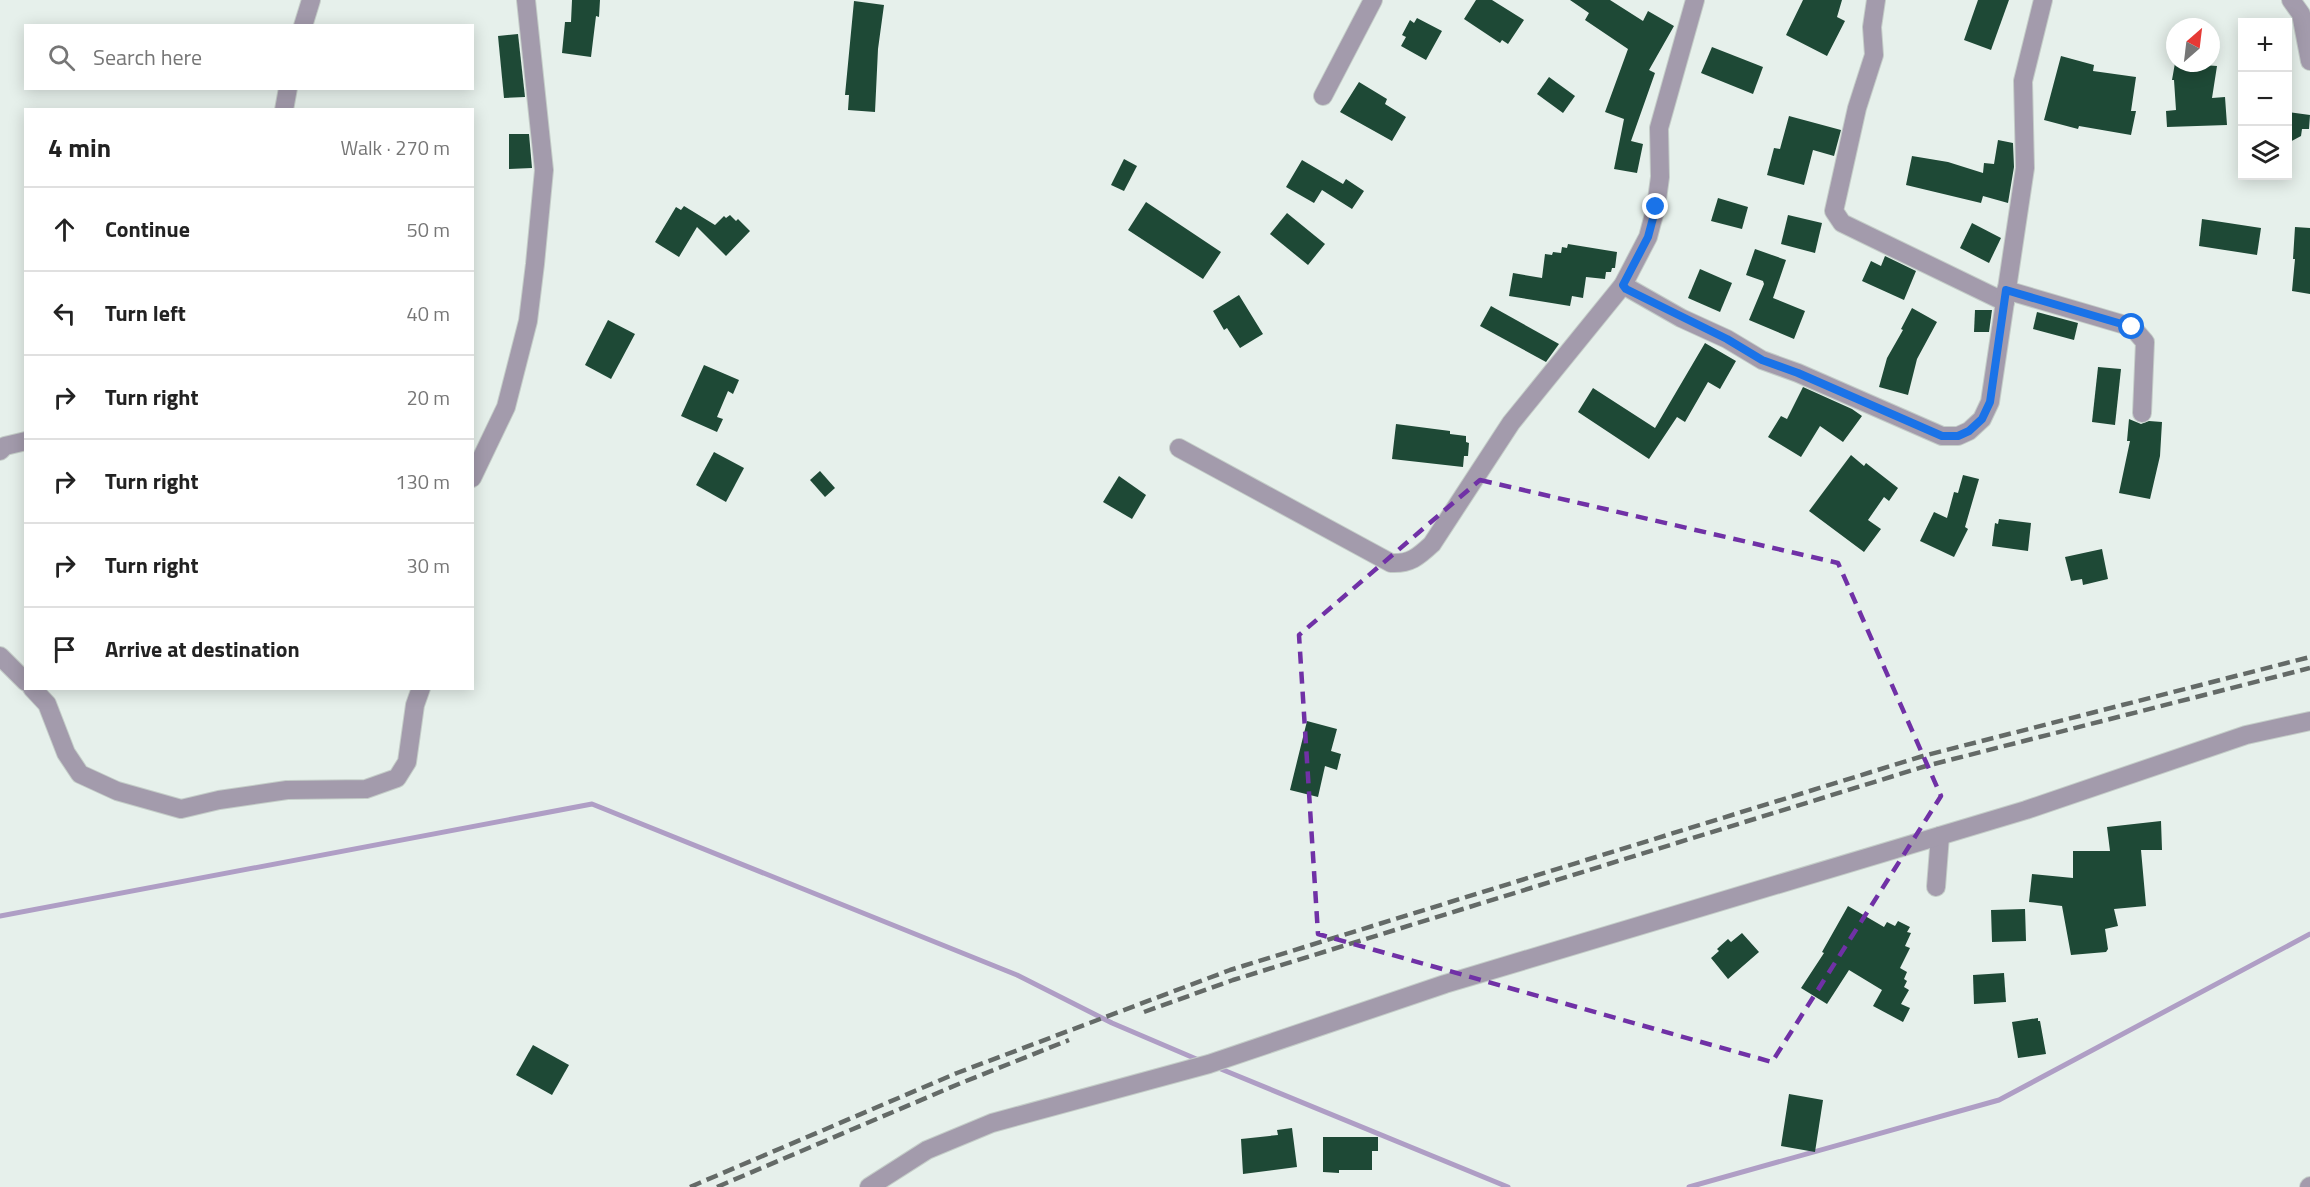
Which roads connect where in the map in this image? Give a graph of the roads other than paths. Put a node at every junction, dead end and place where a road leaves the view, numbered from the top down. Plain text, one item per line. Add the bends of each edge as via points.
1 (311, 0) edge
2 (526, 0) edge
3 (1373, 0) edge
4 (1695, 0) edge
5 (1876, 0) edge
6 (2043, 0) edge
7 (2291, 0) edge
8 (304, 24) edge
9 (2310, 61) edge
10 (288, 90) edge
11 (1323, 96) dead end
12 (284, 108) edge
13 (1623, 285) junction
14 (2006, 296) junction
15 (2142, 412) dead end
16 (24, 441) edge
17 (1179, 448) dead end
18 (0, 451) edge
19 (474, 474) edge
20 (0, 656) edge
21 (24, 680) edge
22 (34, 690) edge
23 (420, 690) edge
24 (2310, 721) edge
25 (1940, 836) junction
26 (1936, 887) dead end
27 (869, 1187) edge

1 - 8 street
2 - 19 street via 544,170 535,264 528,321 506,407
3 - 11 street
4 - 13 street via 1659,129 1656,207 1648,237
5 - 14 street via 1872,27 1874,55 1857,108 1834,211 1842,223
6 - 14 street via 2023,81 2025,168
7 - 9 street via 2301,14
10 - 12 street
13 - 14 street via 1762,360 1942,436 1969,431 1982,419 1990,402
13 - 17 street via 1510,423 1432,544 1405,564 1391,563
14 - 15 street via 2132,327 2138,332 2145,342
16 - 18 street
20 - 21 street
22 - 23 street via 47,704 66,753 80,774 117,791 182,809 288,790 366,789 397,778 406,762
24 - 25 street via 2246,735
25 - 26 street
25 - 27 street via 1445,984 1209,1064 992,1123 927,1150

